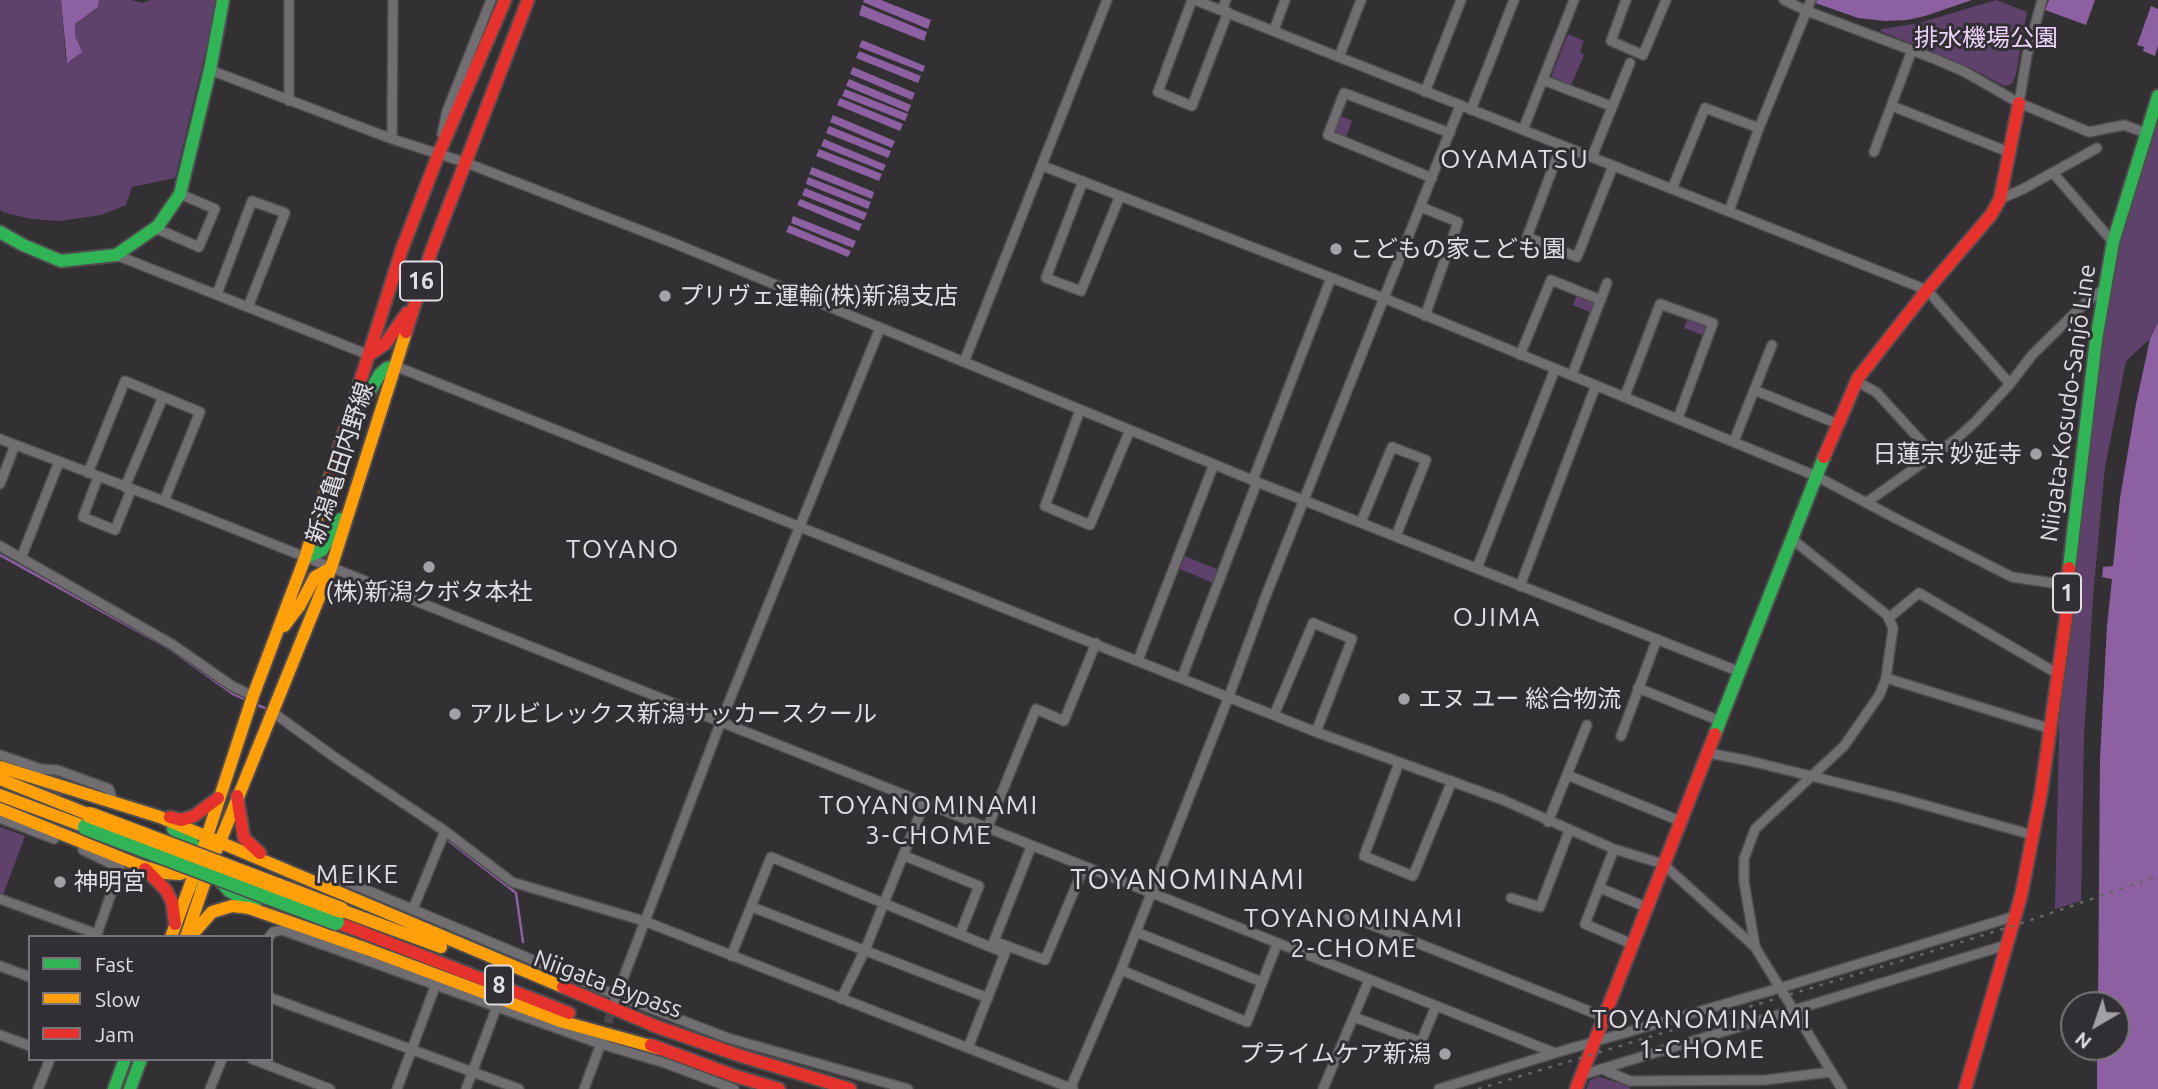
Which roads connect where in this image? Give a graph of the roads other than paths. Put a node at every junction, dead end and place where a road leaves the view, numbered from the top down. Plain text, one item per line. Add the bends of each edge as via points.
1 (223, 0) edge
2 (289, 0) edge
3 (393, 0) edge
4 (491, 0) edge
5 (505, 0) edge
6 (528, 0) edge
7 (1107, 0) edge
8 (1194, 0) edge
9 (1226, 0) edge
10 (1285, 0) edge
11 (1361, 0) edge
12 (1461, 0) edge
13 (1514, 0) edge
14 (1574, 0) edge
15 (1626, 0) edge
16 (1666, 0) edge
17 (1784, 0) edge
18 (2042, 0) edge
19 (1809, 6) edge
20 (1225, 11) junction
21 (1273, 30) junction
22 (1912, 50) junction
23 (1339, 57) junction
24 (1630, 63) dead end
25 (211, 70) junction
26 (1543, 80) junction
27 (1425, 92) junction
28 (2158, 96) edge
29 (289, 101) junction
30 (2019, 103) junction
31 (1461, 106) junction
32 (1611, 106) junction
33 (1892, 106) junction
34 (1471, 110) junction
35 (1759, 128) junction
36 (1523, 130) junction
37 (1450, 133) junction
38 (2146, 133) junction
39 (392, 139) junction
40 (1561, 146) junction
41 (2097, 148) dead end
42 (1874, 152) dead end
43 (439, 153) junction
44 (2011, 153) junction
45 (1592, 158) junction
46 (464, 162) junction
47 (1043, 166) junction
48 (1613, 166) junction
49 (2053, 173) junction
50 (1432, 178) junction
51 (1083, 181) junction
52 (1672, 189) junction
53 (180, 194) junction
54 (1120, 196) junction
55 (2000, 199) junction
56 (1421, 207) junction
57 (1729, 211) junction
58 (155, 228) junction
59 (0, 232) edge
60 (2113, 242) junction
61 (116, 254) junction
62 (1331, 278) junction
63 (1607, 283) dead end
64 (2105, 288) junction
65 (1927, 290) junction
66 (217, 294) junction
67 (1386, 299) junction
68 (1601, 300) junction
69 (413, 306) junction
70 (248, 307) junction
71 (1425, 316) junction
72 (880, 328) junction
73 (1772, 345) dead end
74 (369, 355) junction
75 (1520, 355) junction
76 (964, 362) junction
77 (395, 366) junction
78 (1555, 369) junction
79 (1572, 376) junction
80 (1856, 381) junction
81 (2010, 384) junction
82 (1596, 385) junction
83 (1754, 390) junction
84 (1625, 396) junction
85 (163, 397) junction
86 (1080, 410) junction
87 (1678, 418) junction
88 (349, 419) junction
89 (1838, 424) junction
90 (1130, 430) junction
91 (0, 439) edge
92 (1734, 441) junction
93 (15, 445) junction
94 (1934, 455) junction
95 (59, 462) junction
96 (1214, 464) junction
97 (88, 473) junction
98 (1816, 476) junction
99 (98, 477) junction
100 (1255, 481) junction
101 (0, 484) edge
102 (128, 488) junction
103 (1305, 499) junction
104 (164, 502) junction
105 (1867, 502) junction
106 (351, 507) junction
107 (1361, 522) junction
108 (800, 526) junction
109 (1396, 536) junction
110 (1792, 540) junction
111 (0, 546) edge
112 (21, 558) junction
113 (305, 558) junction
114 (331, 568) junction
115 (1477, 568) junction
116 (2067, 585) junction
117 (1520, 586) junction
118 (1890, 617) junction
119 (276, 635) junction
120 (1657, 639) junction
121 (1096, 643) junction
122 (1138, 660) junction
123 (1740, 672) junction
124 (2058, 674) junction
125 (1182, 677) junction
126 (1886, 678) junction
127 (1638, 688) junction
128 (253, 696) junction
129 (1230, 696) junction
130 (271, 712) junction
131 (1274, 715) junction
132 (1720, 721) junction
133 (720, 724) junction
134 (1587, 725) dead end
135 (2051, 729) junction
136 (1316, 732) junction
137 (1621, 736) dead end
138 (1707, 752) junction
139 (0, 755) edge
140 (1399, 763) junction
141 (0, 767) edge
142 (1567, 775) junction
143 (1811, 776) junction
144 (0, 779) edge
145 (1452, 781) junction
146 (0, 795) edge
147 (237, 796) junction
148 (218, 798) junction
149 (114, 802) junction
150 (924, 804) junction
151 (0, 809) edge
152 (0, 818) edge
153 (88, 821) junction
154 (1680, 821) junction
155 (1548, 822) junction
156 (987, 829) junction
157 (445, 831) junction
158 (1569, 831) junction
159 (2033, 835) junction
160 (213, 838) junction
161 (1031, 847) junction
162 (1615, 849) junction
163 (905, 856) junction
164 (1663, 864) junction
165 (141, 866) junction
166 (280, 866) junction
167 (1084, 867) junction
168 (201, 874) junction
169 (324, 886) junction
170 (1600, 888) junction
171 (1151, 894) junction
172 (1511, 898) dead end
173 (0, 899) edge
174 (882, 903) junction
175 (752, 906) junction
176 (1646, 907) junction
177 (413, 909) junction
178 (339, 916) junction
179 (1349, 916) dead end
180 (2015, 916) junction
181 (644, 921) junction
182 (274, 929) edge
183 (173, 930) edge
184 (1136, 932) junction
185 (960, 934) junction
186 (96, 935) edge
187 (188, 935) edge
188 (190, 935) edge
189 (1277, 943) junction
190 (1632, 944) junction
191 (2006, 945) junction
192 (1755, 947) junction
193 (865, 950) junction
194 (731, 956) junction
195 (0, 966) edge
196 (1121, 970) junction
197 (28, 976) edge
198 (1369, 980) junction
199 (1262, 982) junction
200 (436, 984) junction
201 (1780, 988) junction
202 (615, 997) junction
203 (988, 998) junction
204 (273, 999) edge
205 (841, 999) junction
206 (497, 1006) junction
207 (1436, 1006) junction
208 (1794, 1011) junction
209 (1354, 1017) junction
210 (1604, 1017) junction
211 (660, 1028) junction
212 (0, 1035) edge
213 (602, 1041) junction
214 (1595, 1041) junction
215 (28, 1045) edge
216 (968, 1048) junction
217 (412, 1049) junction
218 (662, 1049) junction
219 (1555, 1053) junction
220 (49, 1061) edge
221 (124, 1061) edge
222 (140, 1061) edge
223 (221, 1061) edge
224 (257, 1061) edge
225 (1602, 1069) junction
226 (473, 1072) junction
227 (1830, 1072) junction
228 (1579, 1082) edge
229 (38, 1089) edge
230 (114, 1089) edge
231 (130, 1089) edge
232 (210, 1089) edge
233 (330, 1089) edge
234 (397, 1089) edge
235 (466, 1089) edge
236 (519, 1089) edge
237 (584, 1089) edge
238 (734, 1089) edge
239 (779, 1089) edge
240 (850, 1089) edge
241 (908, 1089) edge
242 (1071, 1089) edge
243 (1323, 1089) edge
244 (1439, 1089) edge
245 (1842, 1089) edge
246 (1965, 1089) edge

1 - 25 main road
2 - 29 street
3 - 39 street
4 - 43 street via 447,111
5 - 43 main road, 新潟亀田内野線 / 16
6 - 46 main road, 新潟亀田内野線 / 16
7 - 47 street
8 - 20 street
8 - 20 street via 1158,92 1192,106
9 - 20 street
10 - 21 street
11 - 23 street
12 - 27 street
13 - 34 street
14 - 26 street
15 - 16 street via 1611,41 1643,55
17 - 19 street
18 - 30 street via 2026,55
19 - 22 street
19 - 35 street
20 - 21 street
21 - 23 street
22 - 30 street via 1965,72
22 - 33 street
23 - 27 street
24 - 32 street
25 - 29 street
25 - 53 main road
26 - 32 street
26 - 36 street
27 - 31 street
28 - 38 main road, Niigata-Kosudo-Sanjō Line / 1
29 - 39 street
30 - 38 street via 2089,132 2124,125
30 - 44 main road
31 - 34 street
31 - 37 street
32 - 45 street
33 - 42 street
33 - 44 street
34 - 36 street
35 - 52 street via 1705,108
35 - 57 street
36 - 40 street
37 - 50 street
37 - 50 street via 1344,93 1328,135
38 - 60 main road, Niigata-Kosudo-Sanjō Line / 1
39 - 43 street
40 - 45 street
40 - 48 street via 1527,237 1577,257
41 - 49 street
43 - 46 street
43 - 74 main road, 新潟亀田内野線 / 16 via 402,249
44 - 55 main road
45 - 48 street
46 - 69 main road, 新潟亀田内野線 / 16
46 - 72 street
47 - 51 street
47 - 76 street
48 - 52 street
49 - 55 street
49 - 60 street
50 - 56 street
51 - 54 street
51 - 54 street via 1046,278 1081,291
52 - 57 street
53 - 58 main road
53 - 58 street via 215,209 199,247
54 - 62 street
55 - 65 main road
56 - 67 street
56 - 71 street via 1458,222
57 - 65 street
58 - 61 main road
59 - 61 main road via 61,261
60 - 64 main road, Niigata-Kosudo-Sanjō Line / 1
61 - 66 street
62 - 67 street
62 - 100 street
63 - 68 street
64 - 81 street via 2032,355
64 - 116 main road, Niigata-Kosudo-Sanjō Line / 1
65 - 80 main road
65 - 81 street
66 - 70 street
66 - 70 street via 253,201 285,213
67 - 71 street
67 - 103 street
68 - 75 street via 1551,280
68 - 79 street
69 - 74 main road via 385,344
69 - 77 main road, 新潟亀田内野線 / 16
70 - 74 street
71 - 75 street
72 - 76 street
72 - 108 street
73 - 83 street
74 - 88 main road, 新潟亀田内野線 / 16
75 - 78 street
76 - 86 street
77 - 88 main road via 383,370
77 - 106 main road, 新潟亀田内野線 / 16
77 - 108 street
78 - 79 street
78 - 115 street
79 - 82 street
80 - 89 main road
80 - 94 street via 1876,392
81 - 94 street via 1976,421
82 - 84 street
82 - 117 street
83 - 89 street
83 - 92 street
84 - 87 street
84 - 87 street via 1660,304 1713,323
85 - 97 street via 125,381
85 - 102 street
85 - 104 street via 200,412
86 - 90 street
86 - 90 street via 1045,506 1090,525
87 - 92 street
88 - 113 main road, 新潟亀田内野線 / 16
89 - 98 main road
90 - 96 street
91 - 93 street
92 - 98 street
93 - 95 street
93 - 101 street
94 - 105 street
95 - 97 street
95 - 112 street
96 - 100 street
96 - 122 street
97 - 99 street
98 - 105 street
98 - 110 main road
99 - 102 street
99 - 102 street via 83,517 115,530
100 - 103 street
100 - 125 street
102 - 104 street
103 - 107 street
103 - 129 street
104 - 113 street
105 - 116 street via 2012,577
106 - 113 main road via 322,550
106 - 114 main road, 新潟亀田内野線 / 16
107 - 109 street
107 - 109 street via 1392,447 1426,460
108 - 121 street
108 - 133 street
109 - 115 street
110 - 118 street
110 - 123 main road
111 - 112 street
112 - 128 street
113 - 114 street
113 - 119 main road, 新潟亀田内野線 / 16
114 - 119 main road via 315,577 296,612
114 - 130 main road, 新潟亀田内野線 / 16
114 - 133 street
115 - 117 street
116 - 124 main road, Niigata-Kosudo-Sanjō Line / 1
117 - 120 street
118 - 124 street via 1919,593
118 - 126 street via 1893,628
119 - 128 main road, 新潟亀田内野線 / 16
120 - 123 street
120 - 127 street
121 - 122 street
121 - 156 street via 1065,720 1036,709
122 - 125 street
123 - 132 main road
124 - 135 main road, Niigata-Kosudo-Sanjō Line / 1
125 - 129 street
126 - 135 street
126 - 143 street via 1844,746
127 - 132 street
127 - 137 street
128 - 148 main road, 新潟亀田内野線 / 16
129 - 131 street
129 - 171 street
130 - 147 main road, 新潟亀田内野線 / 16
130 - 157 street
131 - 136 street
131 - 136 street via 1313,623 1352,639
132 - 138 main road
133 - 150 street
133 - 181 street
134 - 142 street
135 - 159 main road, Niigata-Kosudo-Sanjō Line / 1
136 - 140 street
138 - 143 street
138 - 154 main road
139 - 149 street via 108,789
140 - 145 street
140 - 145 street via 1364,856 1413,876
141 - 149 main road
142 - 154 street
142 - 155 street
143 - 159 street
143 - 192 street via 1755,829 1744,859
144 - 153 main road, Niigata Bypass / 8
145 - 155 street
146 - 153 main road, Niigata Bypass / 8
147 - 160 main road, 新潟亀田内野線 / 16
147 - 166 main road via 244,838
148 - 149 main road via 181,820
148 - 160 main road, 新潟亀田内野線 / 16
149 - 160 main road
149 - 168 main road via 192,842
150 - 156 street
150 - 163 street
151 - 165 main road
152 - 186 street via 120,868
153 - 178 main road, Niigata Bypass / 8, bridge
154 - 164 main road
155 - 158 street
156 - 161 street
157 - 177 street
157 - 181 street via 512,882
158 - 162 street
158 - 172 street via 1540,907
159 - 180 main road, Niigata-Kosudo-Sanjō Line / 1
160 - 166 main road
160 - 168 main road
161 - 167 street
161 - 167 street via 994,940 1007,946 1045,960
162 - 164 street
162 - 170 street
163 - 174 street
163 - 185 street via 979,887
164 - 176 main road
164 - 192 street
165 - 168 main road via 166,873
165 - 183 main road via 172,902
166 - 168 main road via 229,858
166 - 169 main road
167 - 171 street
168 - 182 main road
168 - 183 main road
168 - 187 main road
169 - 177 street via 345,881
169 - 211 main road
170 - 176 street
170 - 190 street via 1586,924
171 - 184 street
171 - 189 street
173 - 186 street
174 - 175 street via 771,857
174 - 185 street
174 - 193 street
175 - 193 street
175 - 194 street
176 - 190 main road
177 - 202 street
178 - 211 main road, Niigata Bypass / 8
178 - 218 main road, Niigata Bypass / 8
179 - 210 street
180 - 191 main road, Niigata-Kosudo-Sanjō Line / 1
180 - 201 street
181 - 194 street
181 - 202 street
182 - 188 main road via 249,908 232,906 202,921
182 - 200 street
182 - 218 main road
184 - 196 street
184 - 199 street
185 - 203 street via 1004,953
189 - 198 street
189 - 199 street
190 - 210 main road
191 - 208 street
191 - 246 main road, Niigata-Kosudo-Sanjō Line / 1
192 - 201 street
193 - 203 street
193 - 205 street
194 - 205 street
195 - 197 street
196 - 199 street via 1247,1022
196 - 242 street
198 - 207 street
198 - 209 street
200 - 206 street
200 - 217 street
201 - 208 street
201 - 214 street
202 - 241 street via 728,1038
203 - 216 street
204 - 217 street
205 - 216 street
206 - 213 street
206 - 226 street
207 - 209 street via 1421,1042
207 - 219 street
208 - 225 street
208 - 227 street
209 - 243 street
210 - 214 main road
211 - 240 main road, Niigata Bypass / 8
212 - 215 street
213 - 237 street
213 - 238 street
214 - 219 street
214 - 228 main road
216 - 242 street
217 - 226 street
217 - 234 street
218 - 239 main road, Niigata Bypass / 8
219 - 244 street
220 - 229 street
221 - 230 main road
222 - 231 main road
223 - 232 street
224 - 233 street
225 - 227 street via 1630,1081 1765,1080
225 - 228 street
226 - 235 street
226 - 236 street
227 - 245 street

